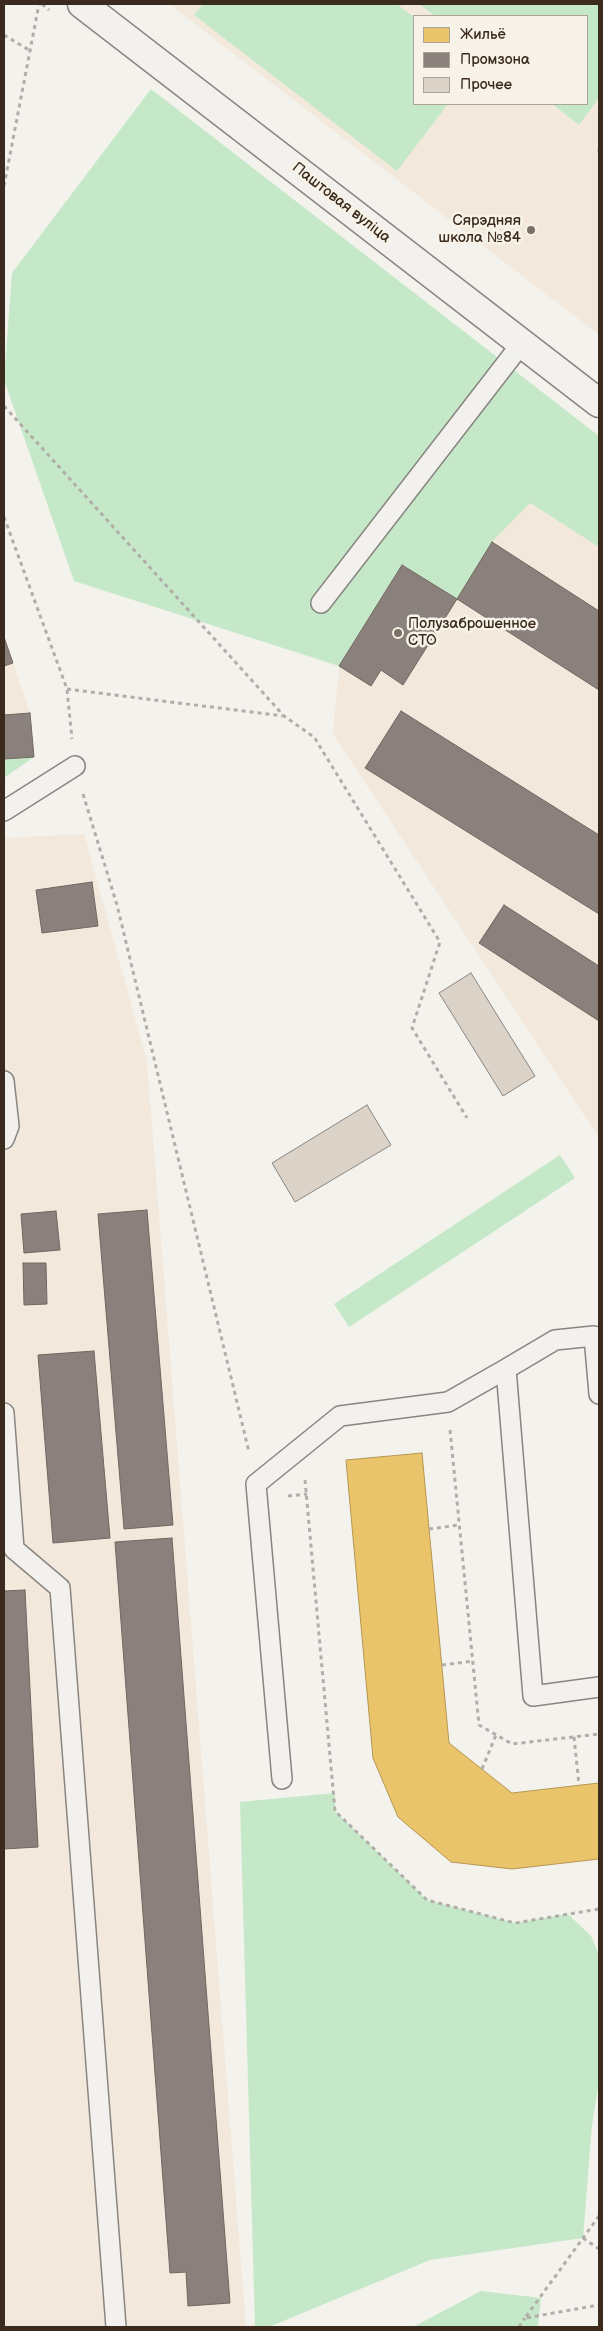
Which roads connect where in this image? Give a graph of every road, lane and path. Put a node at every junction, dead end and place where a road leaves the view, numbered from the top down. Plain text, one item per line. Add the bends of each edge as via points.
1 (39, 4) edge
2 (82, 4) edge
3 (4, 35) edge
4 (29, 50) junction
5 (4, 186) edge
6 (522, 343) junction
7 (599, 403) edge
8 (4, 406) edge
9 (4, 516) edge
10 (321, 603) dead end
11 (67, 689) junction
12 (284, 716) junction
13 (75, 766) junction
14 (4, 812) edge
15 (4, 1081) edge
16 (467, 1118) dead end
17 (4, 1139) edge
18 (506, 1368) junction
19 (599, 1394) edge
20 (4, 1413) edge
21 (450, 1427) dead end
22 (304, 1476) dead end
23 (256, 1484) junction
24 (459, 1524) junction
25 (429, 1529) dead end
26 (473, 1660) junction
27 (442, 1664) dead end
28 (599, 1687) edge
29 (599, 1734) edge
30 (496, 1735) junction
31 (574, 1737) junction
32 (482, 1769) dead end
33 (282, 1779) dead end
34 (579, 1785) dead end
35 (599, 1910) edge
36 (599, 2216) edge
37 (583, 2238) junction
38 (599, 2249) edge
39 (599, 2306) edge
40 (525, 2318) junction
41 (116, 2327) edge
42 (519, 2327) edge

1 - 4 path
2 - 6 street, Паштовая вуліца
3 - 4 path
4 - 5 path
6 - 7 street, Паштовая вуліца
6 - 10 lane
8 - 12 path
9 - 11 path
11 - 12 path
11 - 13 path
12 - 16 path via 314,736 440,942 412,1028
13 - 14 lane
13 - 23 path via 117,905
15 - 17 lane via 9,1126
18 - 19 lane via 555,1340 594,1336
18 - 23 lane via 448,1402 340,1416
18 - 28 lane via 533,1696
20 - 41 lane via 14,1550 60,1588
21 - 24 path
22 - 35 path via 335,1811 427,1900 515,1923
23 - 33 lane
24 - 25 path
24 - 26 path
26 - 27 path
26 - 30 path via 479,1725
29 - 31 path
30 - 31 path via 512,1744
30 - 32 path
31 - 34 path
36 - 37 path
37 - 38 path
37 - 40 path
39 - 40 path
40 - 42 path

